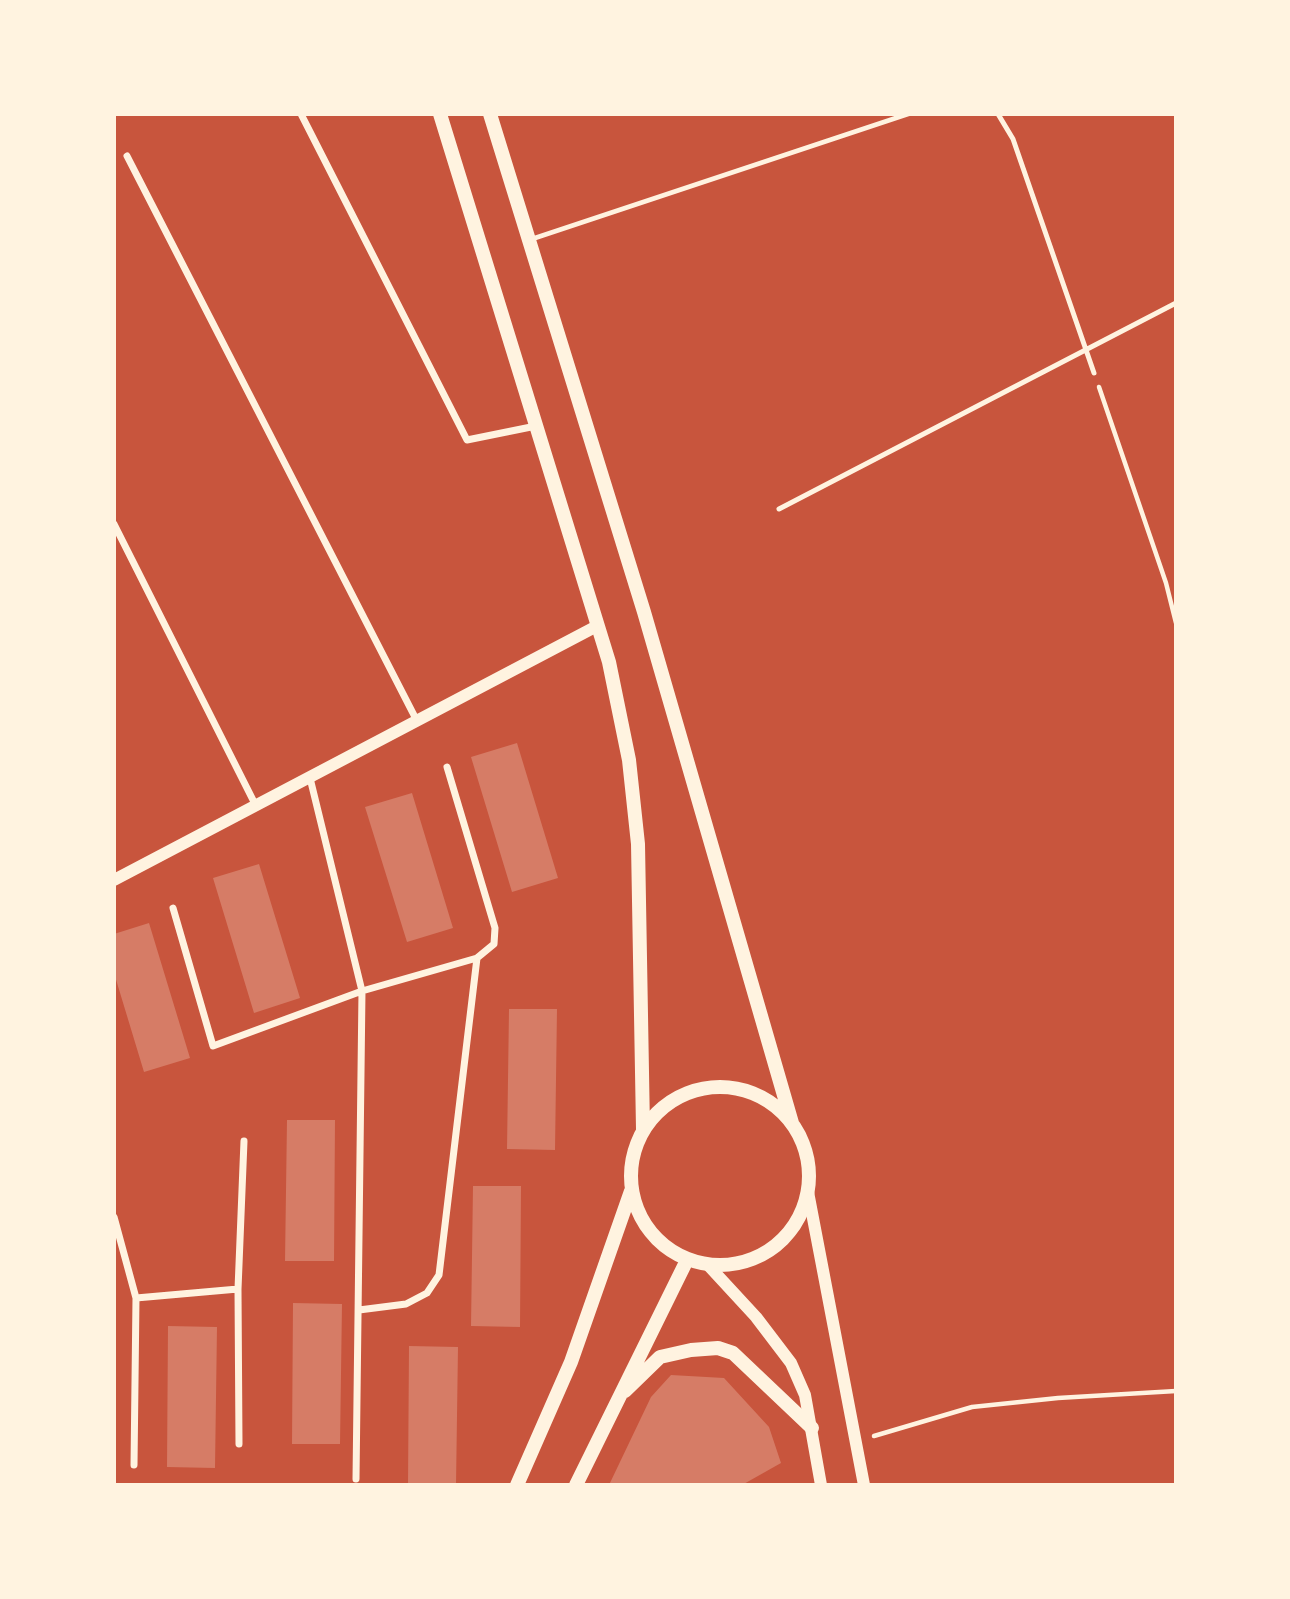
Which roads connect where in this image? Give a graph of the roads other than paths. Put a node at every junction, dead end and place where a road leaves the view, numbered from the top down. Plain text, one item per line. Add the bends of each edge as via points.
1 (301, 114) edge
2 (440, 114) edge
3 (490, 114) edge
4 (908, 114) edge
5 (998, 114) edge
6 (127, 156) dead end
7 (529, 240) junction
8 (1176, 303) edge
9 (1086, 349) junction
10 (1094, 373) road end
11 (536, 426) junction
12 (779, 509) dead end
13 (114, 523) edge
14 (597, 625) junction
15 (418, 722) junction
16 (447, 767) dead end
17 (310, 778) junction
18 (256, 806) junction
19 (114, 880) edge
20 (173, 908) dead end
21 (477, 958) junction
22 (362, 990) junction
23 (792, 1123) junction
24 (643, 1129) junction
25 (244, 1141) dead end
26 (631, 1191) junction
27 (808, 1192) junction
28 (114, 1217) edge
29 (687, 1260) junction
30 (708, 1265) junction
31 (238, 1289) junction
32 (136, 1298) junction
33 (359, 1310) junction
34 (617, 1400) junction
35 (811, 1428) junction
36 (239, 1444) dead end
37 (134, 1465) dead end
38 (356, 1479) dead end
39 (517, 1485) edge
40 (576, 1485) edge
41 (821, 1485) edge
42 (864, 1485) edge

1 - 11 street via 467,439
2 - 11 main road
3 - 7 main road
4 - 7 lane
5 - 9 lane via 1013,139
6 - 15 street
7 - 23 main road via 644,612
8 - 9 lane
9 - 10 lane
9 - 12 lane
11 - 14 main road
13 - 18 street
14 - 15 street
14 - 24 main road via 629,760 638,844
15 - 17 street
16 - 21 street via 495,928 494,944
17 - 18 street
17 - 22 street
18 - 19 street
20 - 22 street via 213,1046
21 - 22 street
21 - 33 street via 439,1275 427,1293 406,1304
22 - 33 street
23 - 24 main road via 772,1102 745,1089 716,1086 688,1091 662,1106
23 - 27 main road via 804,1144
24 - 26 main road via 632,1159
25 - 31 street
26 - 29 main road via 650,1233
26 - 39 main road via 571,1362
27 - 30 main road via 788,1235 769,1251 730,1265
27 - 42 street
28 - 32 street
29 - 30 main road
29 - 34 main road
30 - 35 street via 791,1363 805,1395
31 - 32 street
31 - 36 street
32 - 37 street
33 - 38 street
34 - 35 main road via 660,1357 718,1348 733,1353
34 - 40 main road
35 - 41 street

